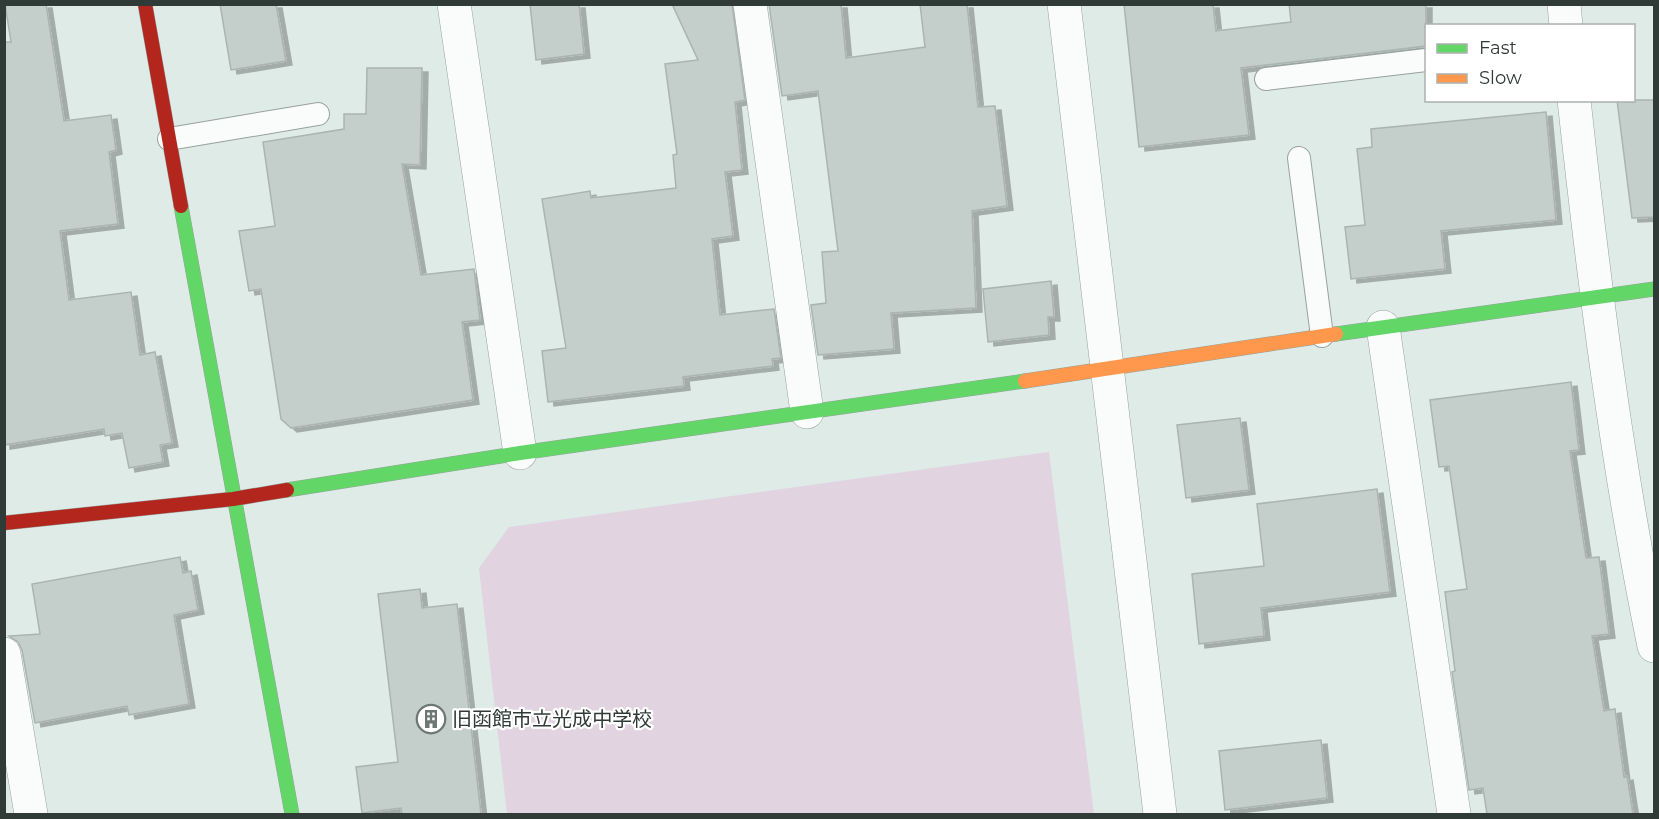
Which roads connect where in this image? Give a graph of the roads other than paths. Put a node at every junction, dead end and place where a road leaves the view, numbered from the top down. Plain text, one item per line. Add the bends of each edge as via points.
1 (145, 4) edge
2 (454, 4) edge
3 (750, 4) edge
4 (1064, 4) edge
5 (1564, 4) edge
6 (1566, 24) edge
7 (1425, 60) edge
8 (1266, 79) dead end
9 (1574, 102) edge
10 (318, 114) dead end
11 (169, 139) junction
12 (1299, 158) dead end
13 (1654, 289) edge
14 (1596, 297) junction
15 (1383, 327) junction
16 (1322, 336) junction
17 (1108, 369) junction
18 (807, 412) junction
19 (520, 453) junction
20 (232, 499) junction
21 (4, 523) edge
22 (1654, 646) edge
23 (4, 654) edge
24 (31, 814) edge
25 (292, 814) edge
26 (1160, 814) edge
27 (1454, 814) edge

1 - 11 street
2 - 19 street
3 - 18 street
4 - 17 street
5 - 6 street
7 - 8 lane
9 - 14 street
10 - 11 lane
11 - 20 street
12 - 16 lane
13 - 14 street
14 - 15 street
14 - 22 street
15 - 16 street
15 - 27 street
16 - 17 street
17 - 18 street
17 - 26 street
18 - 19 street
19 - 20 street
20 - 21 street
20 - 25 street
23 - 24 street

